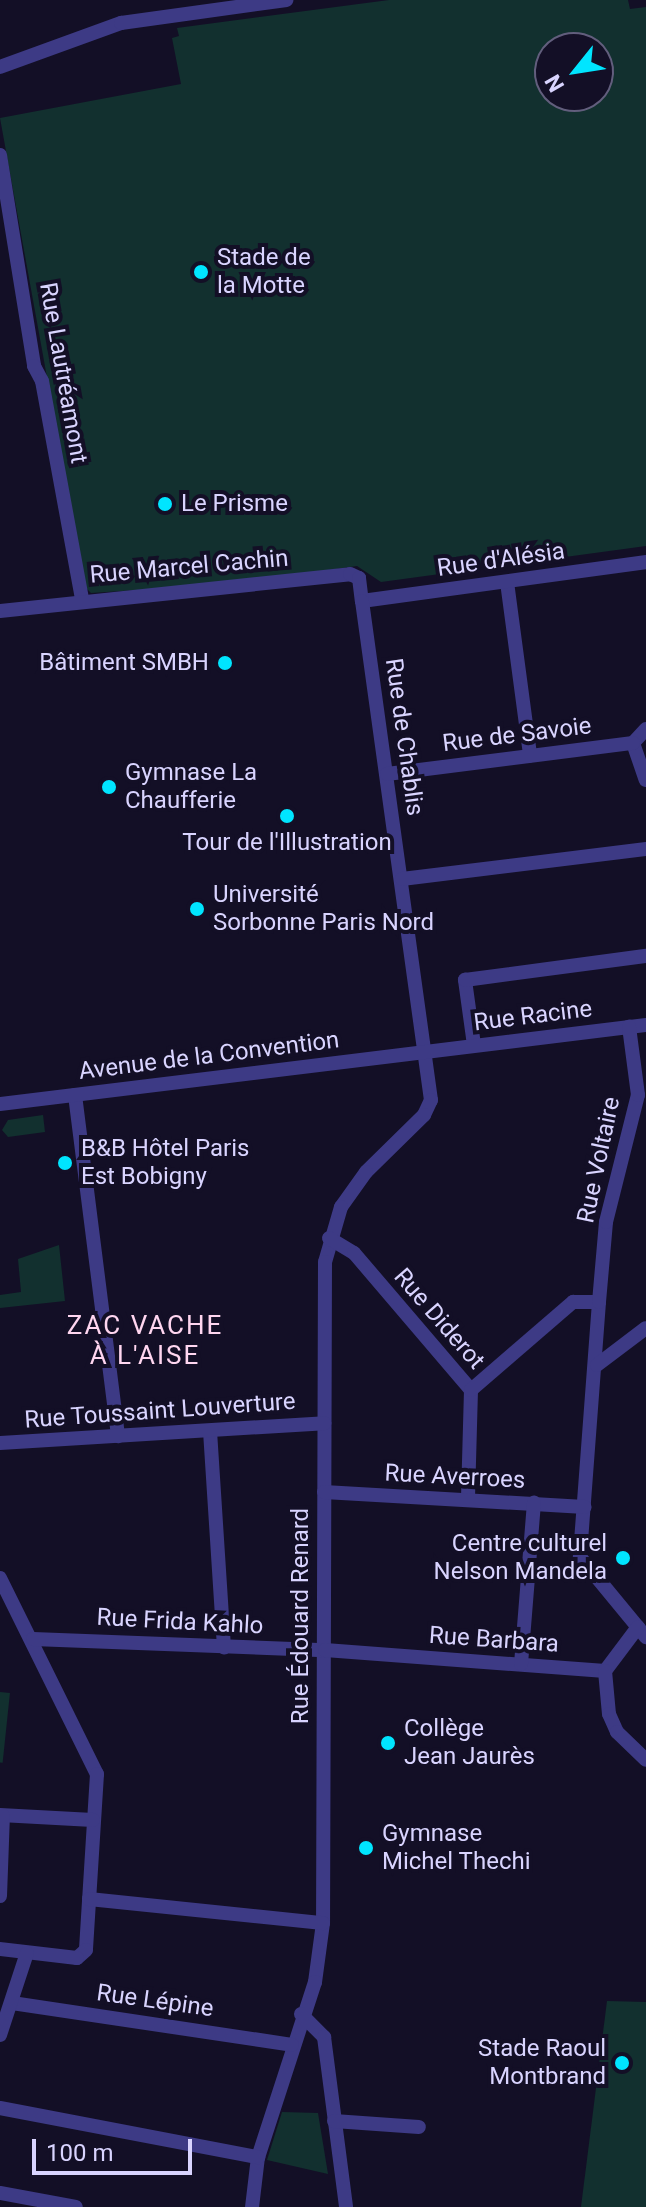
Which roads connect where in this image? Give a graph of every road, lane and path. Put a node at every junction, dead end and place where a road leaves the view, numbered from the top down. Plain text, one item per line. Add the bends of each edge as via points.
1 (286, 0) edge
2 (267, 1) edge
3 (0, 67) edge
4 (0, 155) edge
5 (646, 562) edge
6 (507, 582) junction
7 (82, 599) junction
8 (362, 601) junction
9 (0, 611) edge
10 (646, 729) edge
11 (633, 743) junction
12 (530, 755) junction
13 (387, 774) junction
14 (646, 780) edge
15 (646, 849) edge
16 (402, 879) junction
17 (646, 956) edge
18 (646, 1025) edge
19 (629, 1027) junction
20 (474, 1045) junction
21 (424, 1052) junction
22 (75, 1095) junction
23 (0, 1104) edge
24 (329, 1238) junction
25 (599, 1302) junction
26 (646, 1328) edge
27 (597, 1365) junction
28 (471, 1390) junction
29 (324, 1423) junction
30 (210, 1431) junction
31 (118, 1436) junction
32 (0, 1443) edge
33 (324, 1492) junction
34 (468, 1499) junction
35 (534, 1503) junction
36 (585, 1507) junction
37 (0, 1578) edge
38 (642, 1632) edge
39 (33, 1639) junction
40 (224, 1648) junction
41 (325, 1650) junction
42 (521, 1664) junction
43 (605, 1671) junction
44 (646, 1760) edge
45 (2, 1816) edge
46 (93, 1820) junction
47 (0, 1896) edge
48 (89, 1899) junction
49 (323, 1923) junction
50 (0, 1949) edge
51 (27, 1953) junction
52 (12, 2003) junction
53 (301, 2014) junction
54 (0, 2035) edge
55 (292, 2045) junction
56 (0, 2108) edge
57 (334, 2121) junction
58 (419, 2127) dead end
59 (258, 2157) junction
60 (0, 2193) edge
61 (76, 2207) edge
62 (252, 2207) edge
63 (346, 2207) edge

1 - 2 street
2 - 3 street via 121,23
4 - 7 street, Rue Lautréamont via 34,366 42,381
5 - 6 street, Rue d'Alésia
6 - 8 street, Rue d'Alésia
6 - 12 street
7 - 8 street, Rue Marcel Cachin via 187,594 350,574 359,578
7 - 9 street, Rue Marcel Cachin
8 - 13 street, Rue de Chablis
10 - 11 street
11 - 12 street, Rue de Savoie
11 - 14 street
12 - 13 street, Rue de Savoie
13 - 16 street, Rue de Chablis
15 - 16 street
16 - 21 street, Rue de Chablis
17 - 20 street via 465,980
18 - 19 street, Rue Racine
19 - 20 street, Rue Racine
19 - 25 street, Rue Voltaire via 638,1095 606,1222
20 - 21 street, Rue Racine
21 - 22 street, Avenue de la Convention
21 - 24 street, Rue Édouard Renard via 429,1109 352,1190
22 - 23 street, Avenue de la Convention
22 - 31 street
24 - 28 street, Rue Diderot via 354,1253
24 - 29 street, Rue Édouard Renard
25 - 27 street, Rue Voltaire
25 - 28 street via 573,1302
26 - 27 street
27 - 36 street, Rue Voltaire
28 - 34 street, Rue Diderot
29 - 30 street, Rue Toussaint Louverture
29 - 33 street, Rue Édouard Renard
30 - 31 street, Rue Toussaint Louverture
30 - 40 street
31 - 32 street, Rue Toussaint Louverture
33 - 34 street, Rue Averroes
33 - 41 street, Rue Édouard Renard
34 - 35 street, Rue Averroes
35 - 36 street, Rue Averroes
35 - 42 street
36 - 38 street, Rue Voltaire via 580,1557
37 - 39 street
38 - 43 street
39 - 40 street, Rue Frida Kahlo
39 - 46 street via 93,1759
40 - 41 street, Rue Frida Kahlo
41 - 42 street, Rue Barbara
41 - 49 street, Rue Édouard Renard
42 - 43 street, Rue Barbara
43 - 44 street via 609,1714 617,1732
45 - 46 street
45 - 47 street
46 - 48 street
48 - 49 street
48 - 51 street via 82,1955
49 - 53 street, Rue Édouard Renard via 315,1982
50 - 51 street
51 - 52 street
52 - 54 street
52 - 55 street, Rue Lépine
53 - 55 street, Rue Édouard Renard
53 - 57 street via 324,2037
55 - 59 street, Rue Édouard Renard
56 - 59 street
57 - 58 street
57 - 63 street
59 - 62 street, Rue Édouard Renard
60 - 61 street

